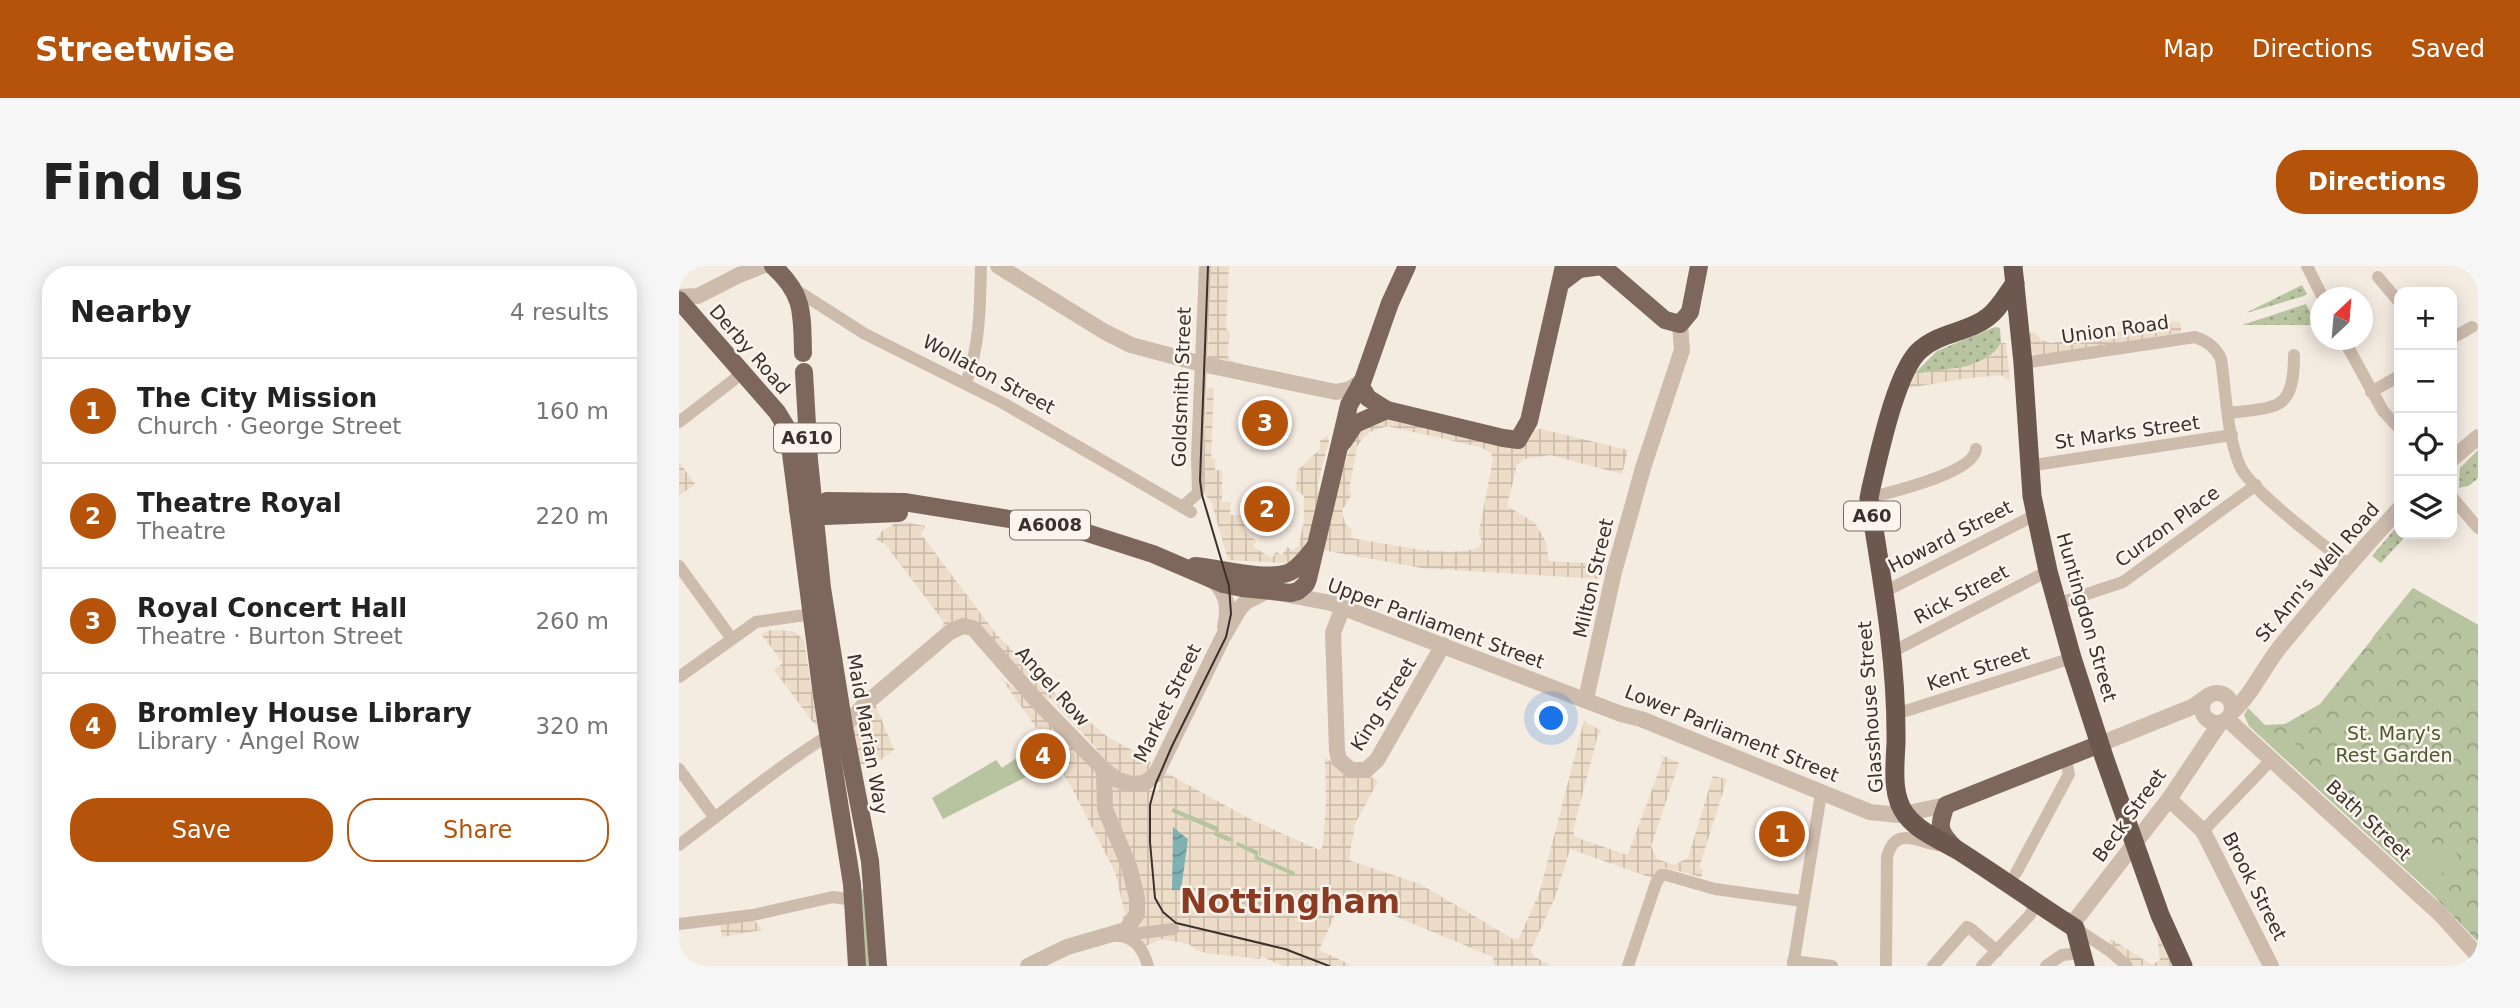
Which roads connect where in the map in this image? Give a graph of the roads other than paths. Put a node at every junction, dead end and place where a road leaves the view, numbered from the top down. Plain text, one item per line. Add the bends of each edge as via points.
1 (762, 266) edge
2 (773, 266) edge
3 (981, 266) edge
4 (1000, 266) edge
5 (1205, 266) edge
6 (1407, 266) edge
7 (1602, 266) edge
8 (1699, 266) edge
9 (740, 270) edge
10 (1563, 274) edge
11 (2014, 274) edge
12 (2397, 277) dead end
13 (792, 278) edge
14 (2394, 296) edge
15 (679, 298) edge
16 (1680, 324) junction
17 (2472, 327) dead end
18 (2457, 335) edge
19 (2349, 350) edge
20 (803, 353) dead end
21 (2294, 355) dead end
22 (2023, 363) junction
23 (1202, 364) junction
24 (744, 372) junction
25 (804, 372) dead end
26 (2394, 380) edge
27 (966, 383) junction
28 (1362, 386) junction
29 (2371, 392) junction
30 (804, 405) junction
31 (1387, 410) junction
32 (777, 412) junction
33 (2229, 413) junction
34 (679, 422) edge
35 (1357, 423) junction
36 (2394, 423) edge
37 (2232, 435) junction
38 (2478, 437) edge
39 (1339, 447) junction
40 (1976, 449) dead end
41 (2457, 454) edge
42 (2028, 466) junction
43 (2256, 485) junction
44 (1870, 498) junction
45 (2457, 503) edge
46 (1186, 507) joint
47 (806, 510) junction
48 (2035, 514) junction
49 (2394, 515) edge
50 (2478, 528) edge
51 (1314, 548) junction
52 (1153, 554) junction
53 (2349, 565) junction
54 (679, 566) edge
55 (2047, 570) junction
56 (1215, 581) junction
57 (1306, 584) junction
58 (1273, 592) junction
59 (1884, 592) junction
60 (2057, 604) junction
61 (1337, 605) junction
62 (809, 614) junction
63 (1223, 636) junction
64 (732, 639) junction
65 (1443, 645) junction
66 (1892, 652) junction
67 (2072, 658) junction
68 (2268, 663) junction
69 (679, 677) edge
70 (2225, 695) junction
71 (2208, 696) junction
72 (1592, 701) junction
73 (1896, 714) junction
74 (2226, 718) junction
75 (837, 731) junction
76 (2100, 744) junction
77 (2065, 757) junction
78 (2272, 759) junction
79 (679, 769) edge
80 (1104, 770) junction
81 (1896, 792) junction
82 (1821, 794) junction
83 (2169, 799) junction
84 (1849, 805) junction
85 (1946, 805) junction
86 (1905, 814) junction
87 (715, 818) junction
88 (2203, 831) junction
89 (2134, 844) junction
90 (679, 845) edge
91 (1957, 850) junction
92 (2016, 873) dead end
93 (853, 900) junction
94 (1802, 901) junction
95 (2038, 902) junction
96 (679, 924) edge
97 (2070, 924) junction
98 (1173, 929) dead end
99 (1120, 936) junction
100 (1103, 937) junction
101 (1997, 951) junction
102 (2478, 956) edge
103 (2084, 960) edge
104 (1793, 964) edge
105 (857, 966) edge
106 (878, 966) edge
107 (1028, 966) edge
108 (1148, 966) edge
109 (1628, 966) edge
110 (1832, 966) edge
111 (1887, 966) edge
112 (1933, 966) edge
113 (1982, 966) edge
114 (2046, 966) edge
115 (2127, 966) edge
116 (2183, 966) edge
117 (2271, 966) edge

1 - 9 street
2 - 13 main road, Wollaton Street
3 - 27 street via 974,360
4 - 23 street via 1131,345
5 - 23 street, Goldsmith Street
6 - 28 main road
7 - 10 main road
7 - 16 main road via 1659,316
8 - 16 main road via 1690,312
9 - 15 street via 698,296
10 - 31 main road via 1528,421 1518,440
11 - 22 highway, Huntingdon Street / A60
11 - 44 highway, Glasshouse Street / A60 via 1987,319 1933,341 1914,358 1899,389
12 - 14 street via 2382,282
13 - 20 main road via 802,317
13 - 27 street, Wollaton Street via 865,334
15 - 24 main road, Derby Road / A610
16 - 72 street, Milton Street via 1682,350 1614,572
17 - 18 street
19 - 29 street
21 - 33 street via 2294,377 2286,399 2271,407
22 - 33 street, Union Road via 2195,337 2212,345 2221,359
22 - 42 highway, Huntingdon Street / A60
23 - 28 street via 1336,392
23 - 46 street, Goldsmith Street via 1198,492
24 - 32 main road, Derby Road / A610
24 - 34 street
25 - 30 main road, A610
26 - 29 street
27 - 46 street, Wollaton Street
28 - 31 main road via 1372,402
28 - 35 street
28 - 39 main road via 1349,405
29 - 36 street
30 - 32 main road via 794,413
30 - 47 main road, A610
31 - 35 main road
32 - 47 main road, Derby Road / A610 via 788,430
33 - 37 street
35 - 39 main road
37 - 42 street, St Marks Street
37 - 43 street via 2239,465
38 - 41 street
39 - 51 main road
40 - 44 street via 1963,466
42 - 48 highway, Huntingdon Street / A60
43 - 53 street
43 - 60 street, Curzon Place via 2123,582
44 - 59 highway, Glasshouse Street / A60
45 - 50 street
47 - 52 main road, Upper Parliament Street / A6008 via 826,516 934,508 1079,530
47 - 62 main road, Maid Marian Way
47 - 75 main road, Maid Marian Way via 822,589
48 - 55 highway, Huntingdon Street / A60
48 - 59 street, Howard Street
49 - 53 street, St Ann's Well Road
51 - 52 main road via 1292,571 1265,575 1194,566
51 - 57 main road
52 - 56 main road, Upper Parliament Street
53 - 68 street, St Ann's Well Road
54 - 64 street
55 - 60 highway, Huntingdon Street / A60
55 - 66 street, Rick Street
56 - 58 main road, Upper Parliament Street
56 - 63 street, Market Street via 1228,604
57 - 58 main road via 1298,591
57 - 61 street
58 - 61 street, Upper Parliament Street
58 - 63 street, Market Street via 1246,602
59 - 66 highway, Glasshouse Street / A60
60 - 67 highway, Huntingdon Street / A60
61 - 65 street, Upper Parliament Street
61 - 65 street, King Street via 1333,634 1337,751 1339,760 1351,770 1366,770 1377,760
62 - 64 street via 756,622
62 - 75 main road, Maid Marian Way
63 - 80 street, Market Street via 1149,779 1124,782
64 - 69 street
65 - 72 street, Upper Parliament Street
66 - 73 highway, Glasshouse Street / A60
67 - 73 street, Kent Street
67 - 76 highway, Huntingdon Street / A60
68 - 70 street, St Ann's Well Road
68 - 74 street, St Ann's Well Road
70 - 71 street
70 - 74 street via 2231,702
71 - 74 street via 2203,714 2210,721
71 - 76 street via 2192,707
72 - 82 street, Lower Parliament Street
73 - 81 highway, Glasshouse Street / A60
74 - 78 street, Bath Street
74 - 83 street, Beck Street
75 - 80 street, Angel Row via 950,632 963,626 973,628
75 - 87 street
75 - 93 main road, Maid Marian Way
75 - 106 main road, Maid Marian Way via 870,860
76 - 77 main road
76 - 89 highway, Huntingdon Street / A60
77 - 85 main road
77 - 92 street via 2069,774
78 - 88 street
78 - 102 street, Bath Street via 2440,914
79 - 87 street
80 - 100 street via 1105,808 1129,866 1137,914 1126,930
81 - 84 street, Lower Parliament Street via 1881,808
81 - 86 highway, Glasshouse Street / A60
82 - 84 street, Lower Parliament Street
82 - 94 street
83 - 88 street, Brook Street
83 - 89 street, Beck Street
84 - 86 street, Lower Parliament Street via 1870,812
85 - 86 street, Lower Parliament Street
85 - 91 main road via 1941,833
86 - 91 highway, A60 via 1918,828
87 - 90 street
88 - 117 street, Brook Street
89 - 97 street, Beck Street
89 - 116 highway, Huntingdon Street / A60
91 - 95 highway, A60
91 - 111 street via 1904,837 1892,843 1887,857
93 - 96 street via 833,897 753,915
93 - 105 main road, Maid Marian Way
94 - 104 street
94 - 109 street via 1715,889 1661,875
95 - 97 highway, A60
95 - 101 street
97 - 103 highway
97 - 115 street
98 - 99 street
99 - 100 street
99 - 108 street via 1138,944
100 - 107 street via 1066,947
101 - 112 street via 1967,928
101 - 113 street
103 - 114 street via 2062,956
104 - 110 street

